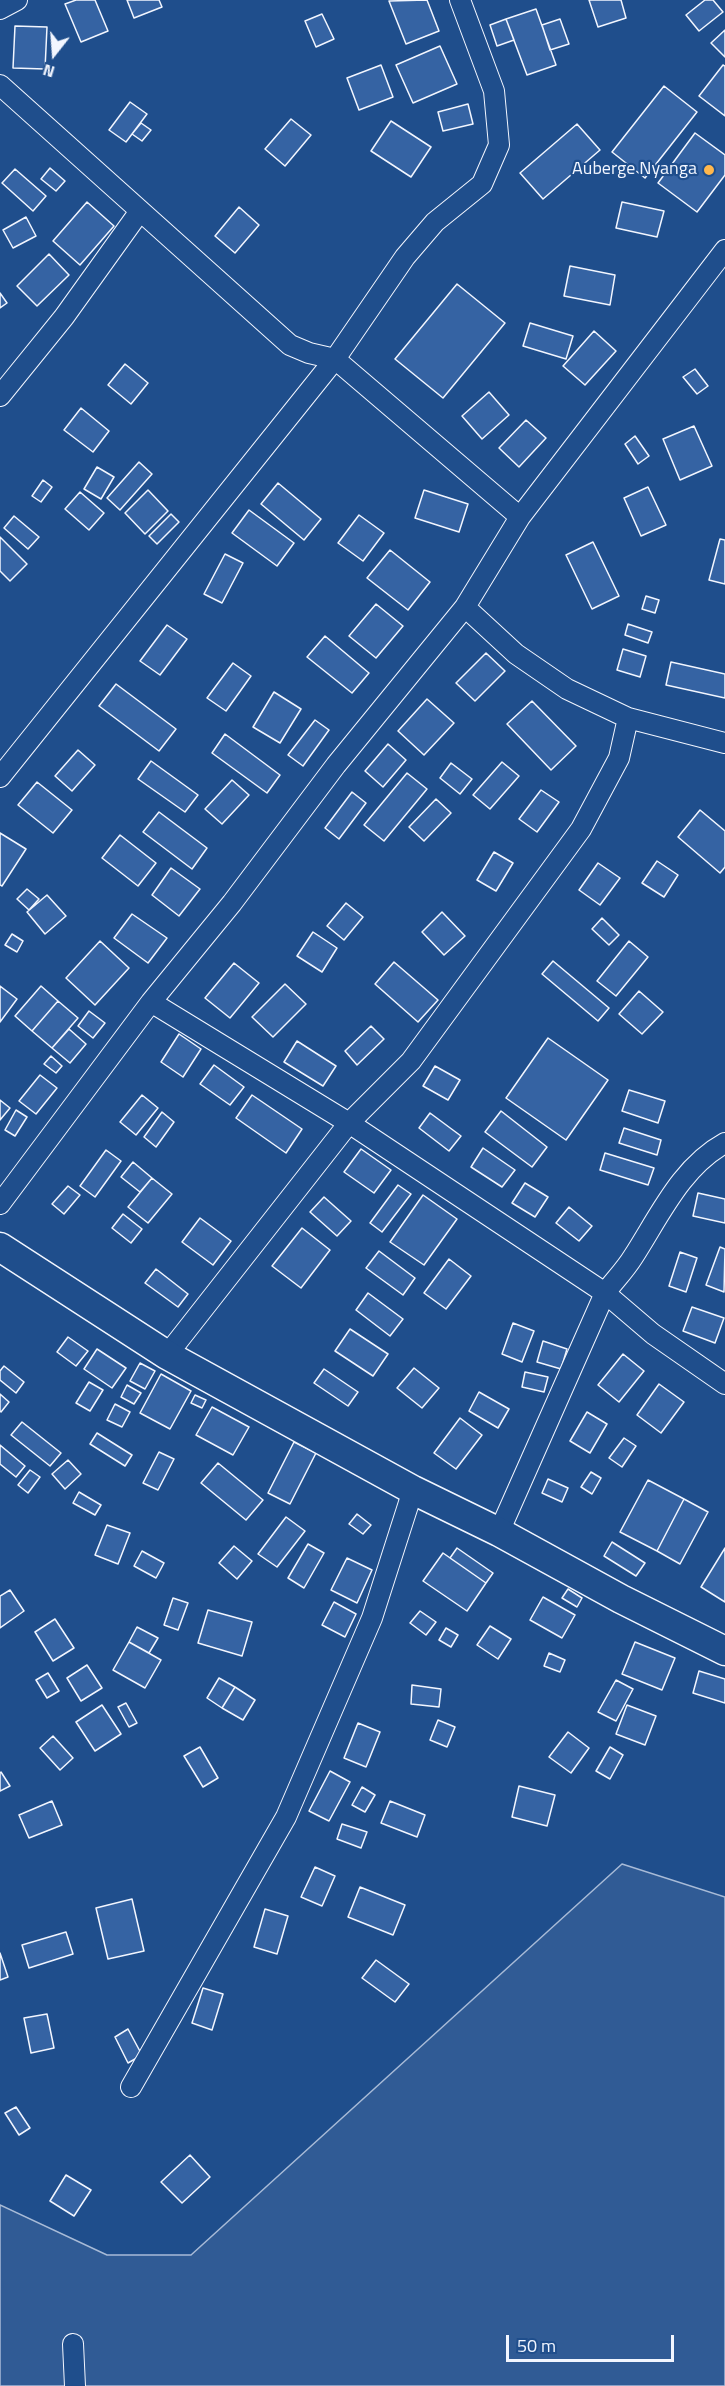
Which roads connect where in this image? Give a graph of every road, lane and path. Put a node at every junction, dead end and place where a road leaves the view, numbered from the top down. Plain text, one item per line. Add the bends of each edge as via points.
1 (17, 0) edge
2 (460, 0) edge
3 (0, 9) edge
4 (0, 85) edge
5 (140, 211) junction
6 (725, 250) edge
7 (335, 359) junction
8 (0, 396) edge
9 (520, 517) junction
10 (465, 607) junction
11 (628, 718) junction
12 (725, 742) edge
13 (0, 777) edge
14 (152, 1002) junction
15 (348, 1123) junction
16 (725, 1143) edge
17 (0, 1204) edge
18 (0, 1247) edge
19 (605, 1293) junction
20 (167, 1355) junction
21 (725, 1384) edge
22 (413, 1490) junction
23 (499, 1532) junction
24 (725, 1651) edge
25 (131, 2087) dead end
26 (73, 2344) dead end
27 (75, 2386) edge

1 - 3 street
2 - 7 street via 494,91 499,145 483,184 435,222 405,257
4 - 5 street
5 - 7 street via 290,345
5 - 8 street via 64,317
6 - 9 street
7 - 9 street
7 - 13 street
9 - 10 street
10 - 11 street via 516,654 567,689
10 - 14 street
11 - 12 street
11 - 15 street via 619,758 581,829 411,1061
14 - 15 street
14 - 17 street
15 - 19 street
15 - 20 street
16 - 19 street via 685,1178
18 - 20 main road
19 - 21 street via 652,1334
19 - 23 street
20 - 22 main road
22 - 23 main road
22 - 25 street via 372,1618 286,1817
23 - 24 main road
26 - 27 street

